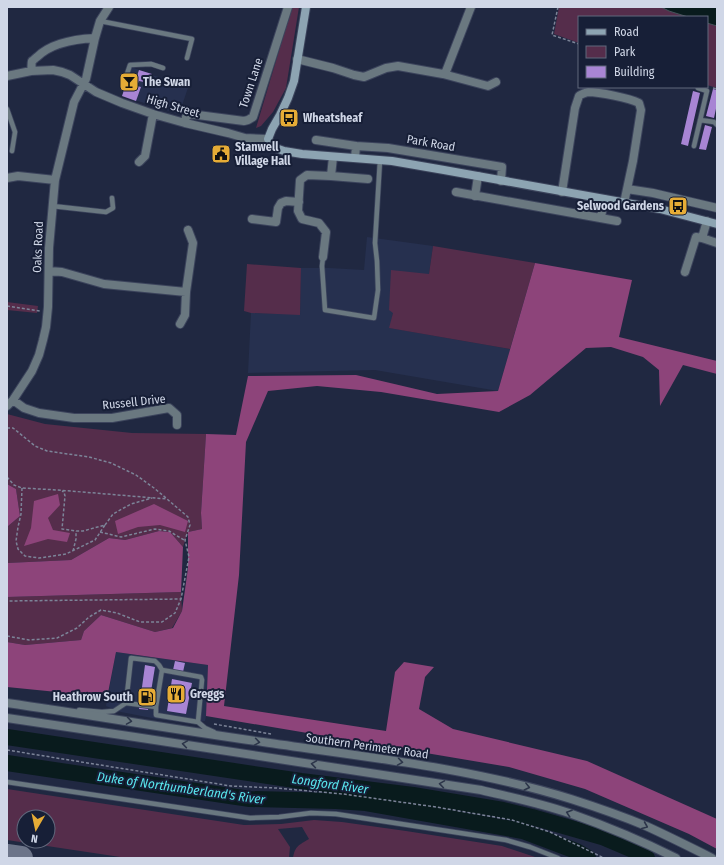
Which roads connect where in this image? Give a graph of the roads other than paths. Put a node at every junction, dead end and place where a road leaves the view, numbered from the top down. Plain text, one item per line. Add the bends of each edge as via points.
1 (109, 7) edge
2 (288, 7) edge
3 (306, 7) edge
4 (471, 7) edge
5 (100, 21) junction
6 (94, 38) junction
7 (187, 58) dead end
8 (297, 59) junction
9 (163, 68) dead end
10 (31, 71) junction
11 (446, 74) junction
12 (7, 76) edge
13 (496, 82) dead end
14 (84, 84) junction
15 (123, 86) dead end
16 (698, 88) dead end
17 (7, 110) edge
18 (153, 114) junction
19 (700, 120) junction
20 (185, 123) junction
21 (717, 125) edge
22 (268, 139) junction
23 (316, 140) dead end
24 (356, 146) junction
25 (694, 146) dead end
26 (12, 151) dead end
27 (333, 157) junction
28 (355, 158) junction
29 (380, 160) junction
30 (139, 162) dead end
31 (331, 176) junction
32 (478, 176) junction
33 (7, 178) edge
34 (368, 179) dead end
35 (55, 180) junction
36 (501, 181) junction
37 (627, 189) junction
38 (456, 192) dead end
39 (562, 192) junction
40 (475, 196) junction
41 (112, 198) dead end
42 (604, 199) junction
43 (299, 202) junction
44 (624, 203) junction
45 (52, 206) junction
46 (717, 208) edge
47 (601, 218) junction
48 (252, 219) dead end
49 (617, 221) dead end
50 (707, 221) junction
51 (717, 224) edge
52 (188, 230) dead end
53 (702, 238) junction
54 (717, 243) edge
55 (323, 257) joint
56 (49, 271) junction
57 (685, 272) dead end
58 (186, 292) junction
59 (180, 324) dead end
60 (13, 400) junction
61 (7, 406) edge
62 (177, 425) dead end
63 (162, 670) junction
64 (7, 703) edge
65 (126, 703) junction
66 (156, 707) junction
67 (46, 708) junction
68 (7, 718) edge
69 (198, 722) junction
70 (220, 736) junction
71 (7, 782) edge
72 (558, 858) edge
73 (676, 858) edge
74 (712, 858) edge

1 - 5 street, Oaks Road
2 - 20 street, Town Lane via 253,116 244,121 190,114 186,117
3 - 8 main road
4 - 11 street
5 - 6 street, Oaks Road
5 - 7 lane via 192,39
6 - 10 street via 48,49 32,61
6 - 14 street, Oaks Road
8 - 11 street via 364,77 398,66
8 - 22 main road via 294,81 288,98
9 - 15 lane via 151,64 130,65
10 - 12 street, High Street
10 - 14 street, High Street via 62,72
11 - 13 street via 488,86
14 - 18 street, High Street via 96,92
14 - 35 street, Oaks Road via 74,102
16 - 19 lane via 706,91
17 - 26 lane via 15,132
18 - 20 street, High Street
18 - 30 street via 145,156
19 - 21 lane via 714,122
19 - 25 lane
20 - 22 street, High Street via 245,138
22 - 27 main road, Park Road via 273,147 284,151
23 - 24 street
24 - 28 street
24 - 36 street, Park Road via 388,148 502,167
27 - 28 main road, Park Road
27 - 31 street
28 - 29 main road, Park Road
29 - 32 main road, Park Road
29 - 55 lane via 375,243 378,290 374,318 325,310
31 - 34 street
31 - 43 street via 307,175 300,180
32 - 36 main road, Park Road
32 - 40 street
33 - 35 street via 18,176
35 - 45 street, Oaks Road
36 - 39 main road, Park Road
37 - 39 street via 640,118 639,103 586,92 579,96 575,108
37 - 44 street
37 - 46 street
38 - 40 street
39 - 42 main road, Park Road
40 - 47 street
41 - 45 lane via 114,208 106,212
42 - 44 main road, Park Road
42 - 47 street
43 - 48 street via 280,203 276,222
43 - 55 street via 298,211 302,219 318,223 326,232
44 - 50 main road, Park Road
45 - 56 street, Oaks Road
47 - 49 street
50 - 51 main road, Park Road
50 - 53 street
52 - 58 street via 193,243
53 - 54 street
53 - 57 street via 696,236
56 - 58 street via 62,272 104,284
56 - 60 street, Oaks Road via 48,312 39,354 32,371
58 - 59 street via 185,315
60 - 61 street, Oaks Road
60 - 62 street, Russell Drive via 24,408 39,413 74,418 112,418 169,408 177,415
63 - 65 lane via 155,661 132,658
63 - 66 lane
63 - 69 lane via 201,676
64 - 67 street, Southern Perimeter Road
65 - 66 lane
65 - 67 lane via 114,711 102,712
66 - 69 lane via 156,715
67 -> 70 street, Southern Perimeter Road
73 -> 68 street via 646,843 568,813 481,790
69 - 70 lane
70 -> 74 street, Southern Perimeter Road via 451,770 513,784 570,799 646,826
71 - 72 lane via 250,818 311,813 336,814 506,840

